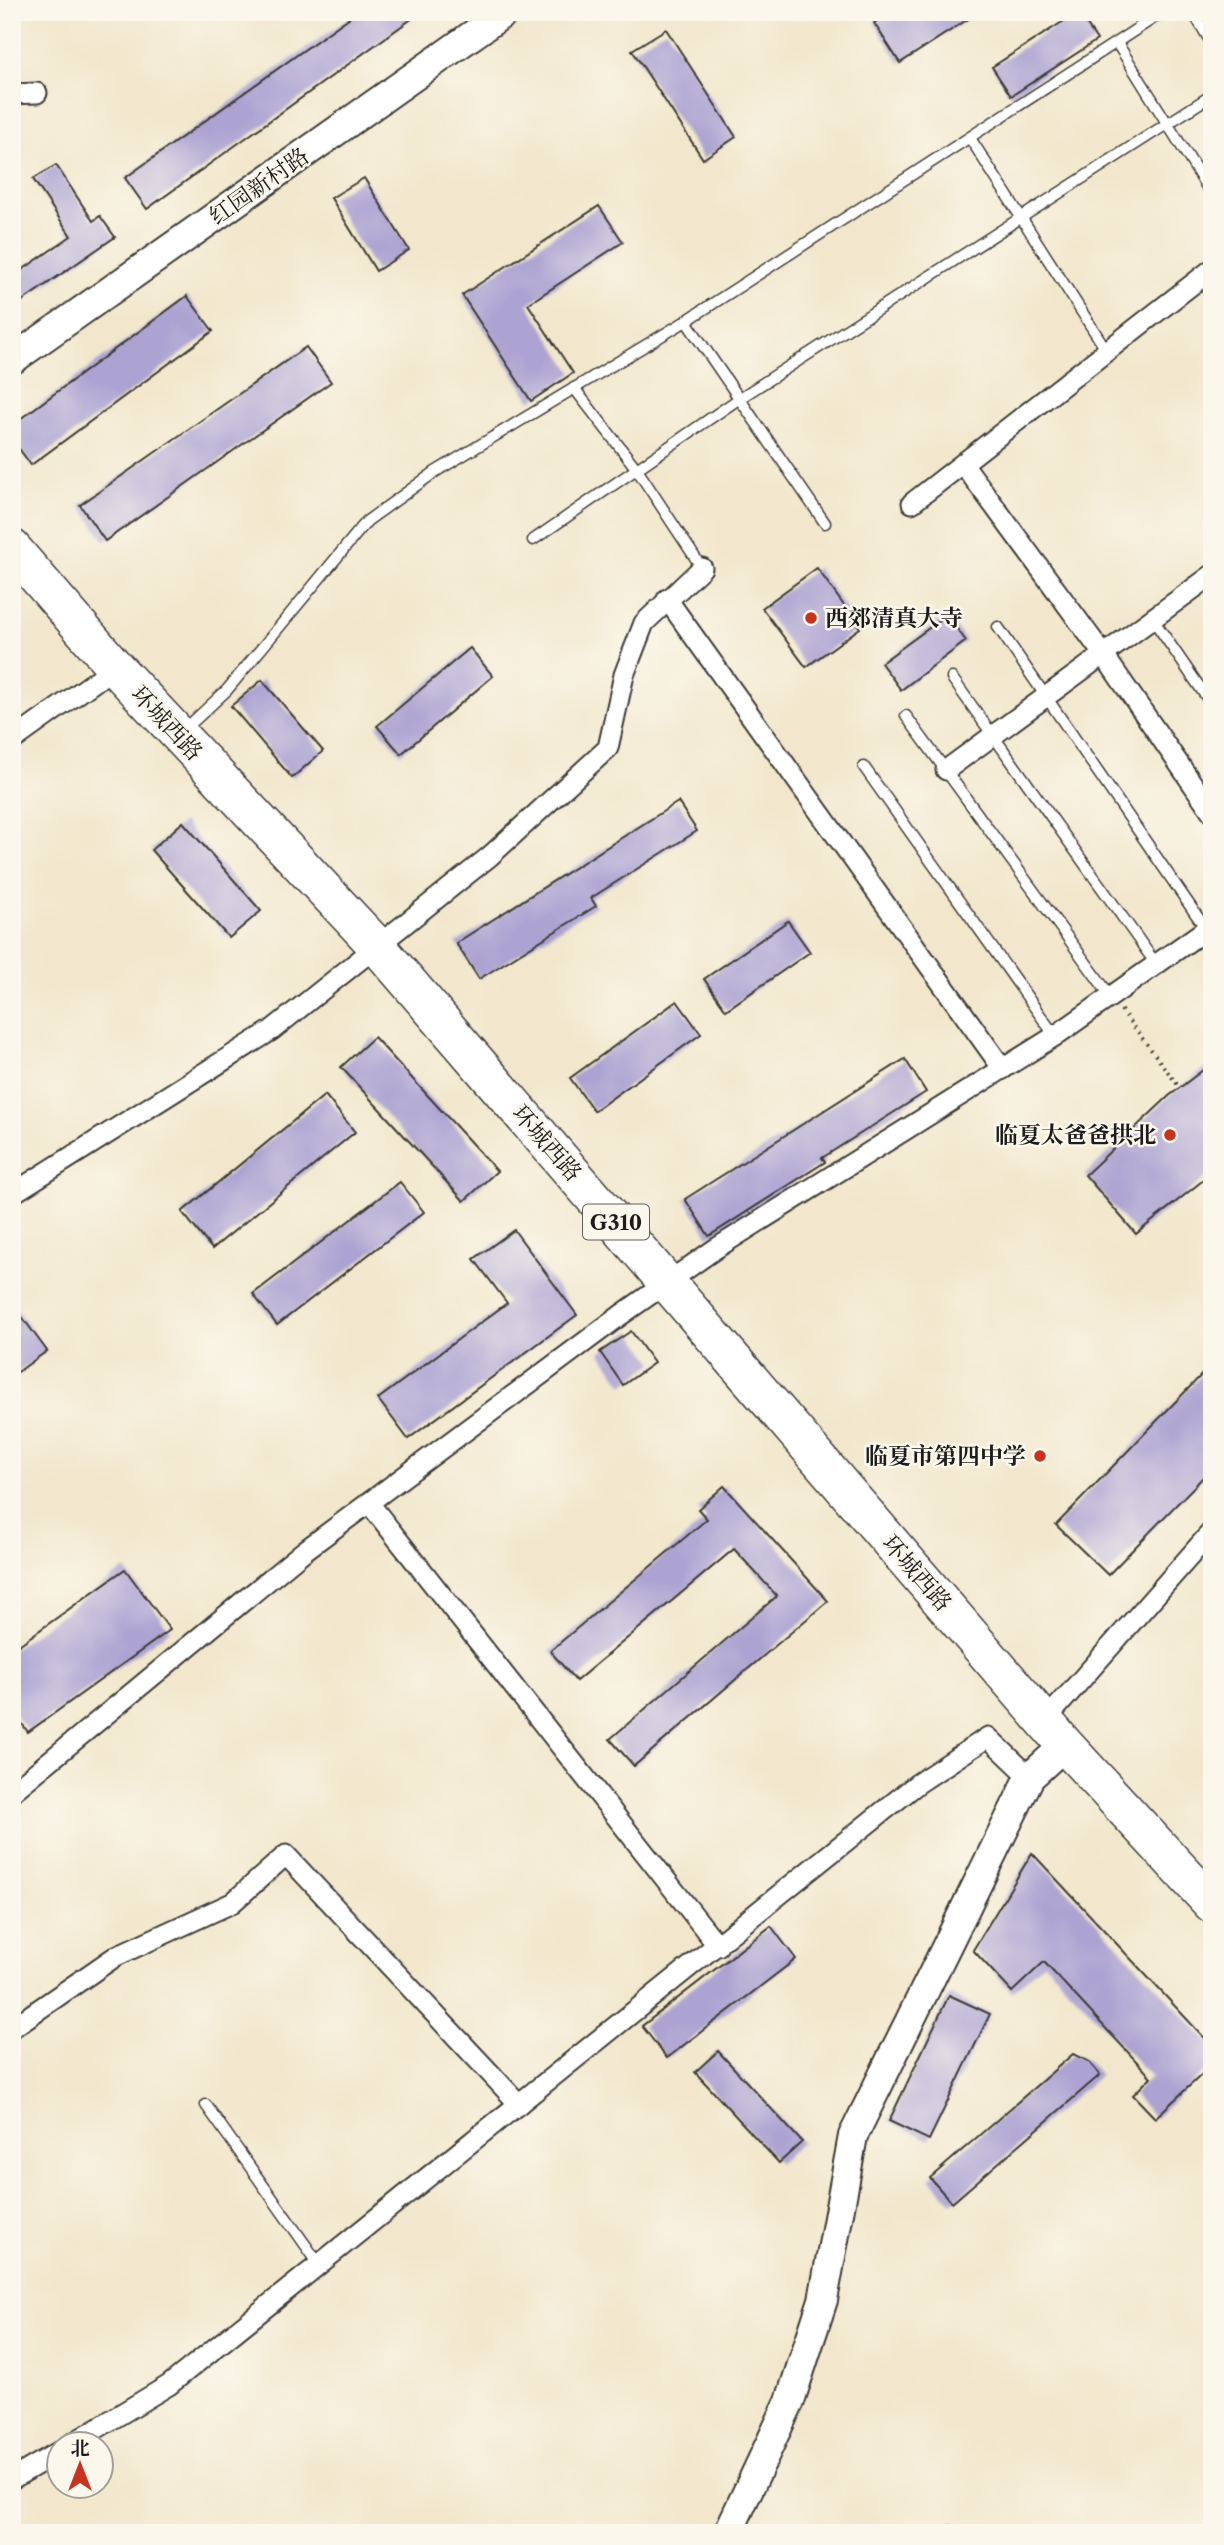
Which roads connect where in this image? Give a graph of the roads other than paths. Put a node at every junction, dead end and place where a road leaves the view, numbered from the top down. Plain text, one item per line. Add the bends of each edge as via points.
1 (505, 12) edge
2 (1163, 12) edge
3 (1193, 12) edge
4 (1117, 43) junction
5 (1212, 44) edge
6 (37, 93) dead end
7 (12, 94) edge
8 (1212, 95) edge
9 (1166, 124) junction
10 (970, 138) junction
11 (1212, 195) edge
12 (1020, 216) junction
13 (1212, 269) edge
14 (686, 321) junction
15 (1107, 351) junction
16 (12, 360) edge
17 (575, 388) junction
18 (740, 398) junction
19 (964, 465) junction
20 (636, 468) junction
21 (912, 503) dead end
22 (825, 523) dead end
23 (533, 540) dead end
24 (12, 548) edge
25 (702, 568) joint
26 (1207, 582) edge
27 (667, 599) junction
28 (1152, 618) junction
29 (998, 627) dead end
30 (1103, 654) junction
31 (115, 667) junction
32 (952, 678) dead end
33 (1046, 696) junction
34 (1212, 705) edge
35 (906, 716) dead end
36 (179, 735) junction
37 (993, 735) junction
38 (12, 741) edge
39 (864, 767) dead end
40 (946, 770) junction
41 (1212, 812) edge
42 (1209, 927) edge
43 (377, 946) junction
44 (1156, 964) junction
45 (1111, 997) junction
46 (1055, 1036) junction
47 (1003, 1069) junction
48 (12, 1194) edge
49 (669, 1283) junction
50 (369, 1503) junction
51 (1212, 1531) edge
52 (1055, 1733) junction
53 (1030, 1777) junction
54 (12, 1792) edge
55 (1212, 1904) edge
56 (718, 1946) junction
57 (12, 2028) edge
58 (519, 2104) junction
59 (206, 2105) dead end
60 (319, 2264) junction
61 (94, 2430) edge
62 (46, 2459) edge
63 (12, 2479) edge
64 (728, 2533) edge

1 - 16 street, 红园新村路
2 - 4 lane
3 - 5 lane
4 - 9 lane
4 - 10 lane
6 - 7 street
8 - 9 lane
9 - 11 lane
9 - 12 lane
10 - 12 lane
10 - 14 lane
12 - 15 lane
12 - 18 lane
13 - 15 street
14 - 17 lane
14 - 18 lane
15 - 19 street
17 - 20 lane
17 - 36 lane via 435,472 367,521 227,690
18 - 20 lane
18 - 22 lane
19 - 21 street
19 - 30 street
20 - 23 lane
20 - 25 lane
24 - 31 highway, 环城西路 / G310
25 - 27 street
26 - 28 street
27 - 43 street via 645,623 634,649 608,748 490,856
27 - 47 street
28 - 30 street
28 - 34 lane
29 - 33 lane
30 - 33 street
30 - 41 street
31 - 36 highway, 环城西路 / G310
31 - 38 street
32 - 37 lane
33 - 37 street
33 - 42 lane
35 - 40 lane
36 - 43 highway, 环城西路 / G310
37 - 40 street
37 - 44 lane
39 - 46 lane
40 - 45 lane
42 - 44 street
43 - 48 street via 272,1030
43 - 49 highway, 环城西路 / G310
44 - 45 street
45 - 46 street
46 - 47 street
47 - 49 street via 715,1249
49 - 50 street
49 - 52 highway, 环城西路 / G310
50 - 54 street via 304,1551
50 - 56 street
51 - 52 street
52 - 53 street
52 - 55 highway, 环城西路 / G310
53 - 56 street via 988,1737 917,1784
53 - 64 street via 853,2136 823,2300 790,2401
56 - 58 street
57 - 58 street via 116,1956 232,1903 286,1855
58 - 60 street
59 - 60 lane
60 - 61 street via 169,2385
62 - 63 street

